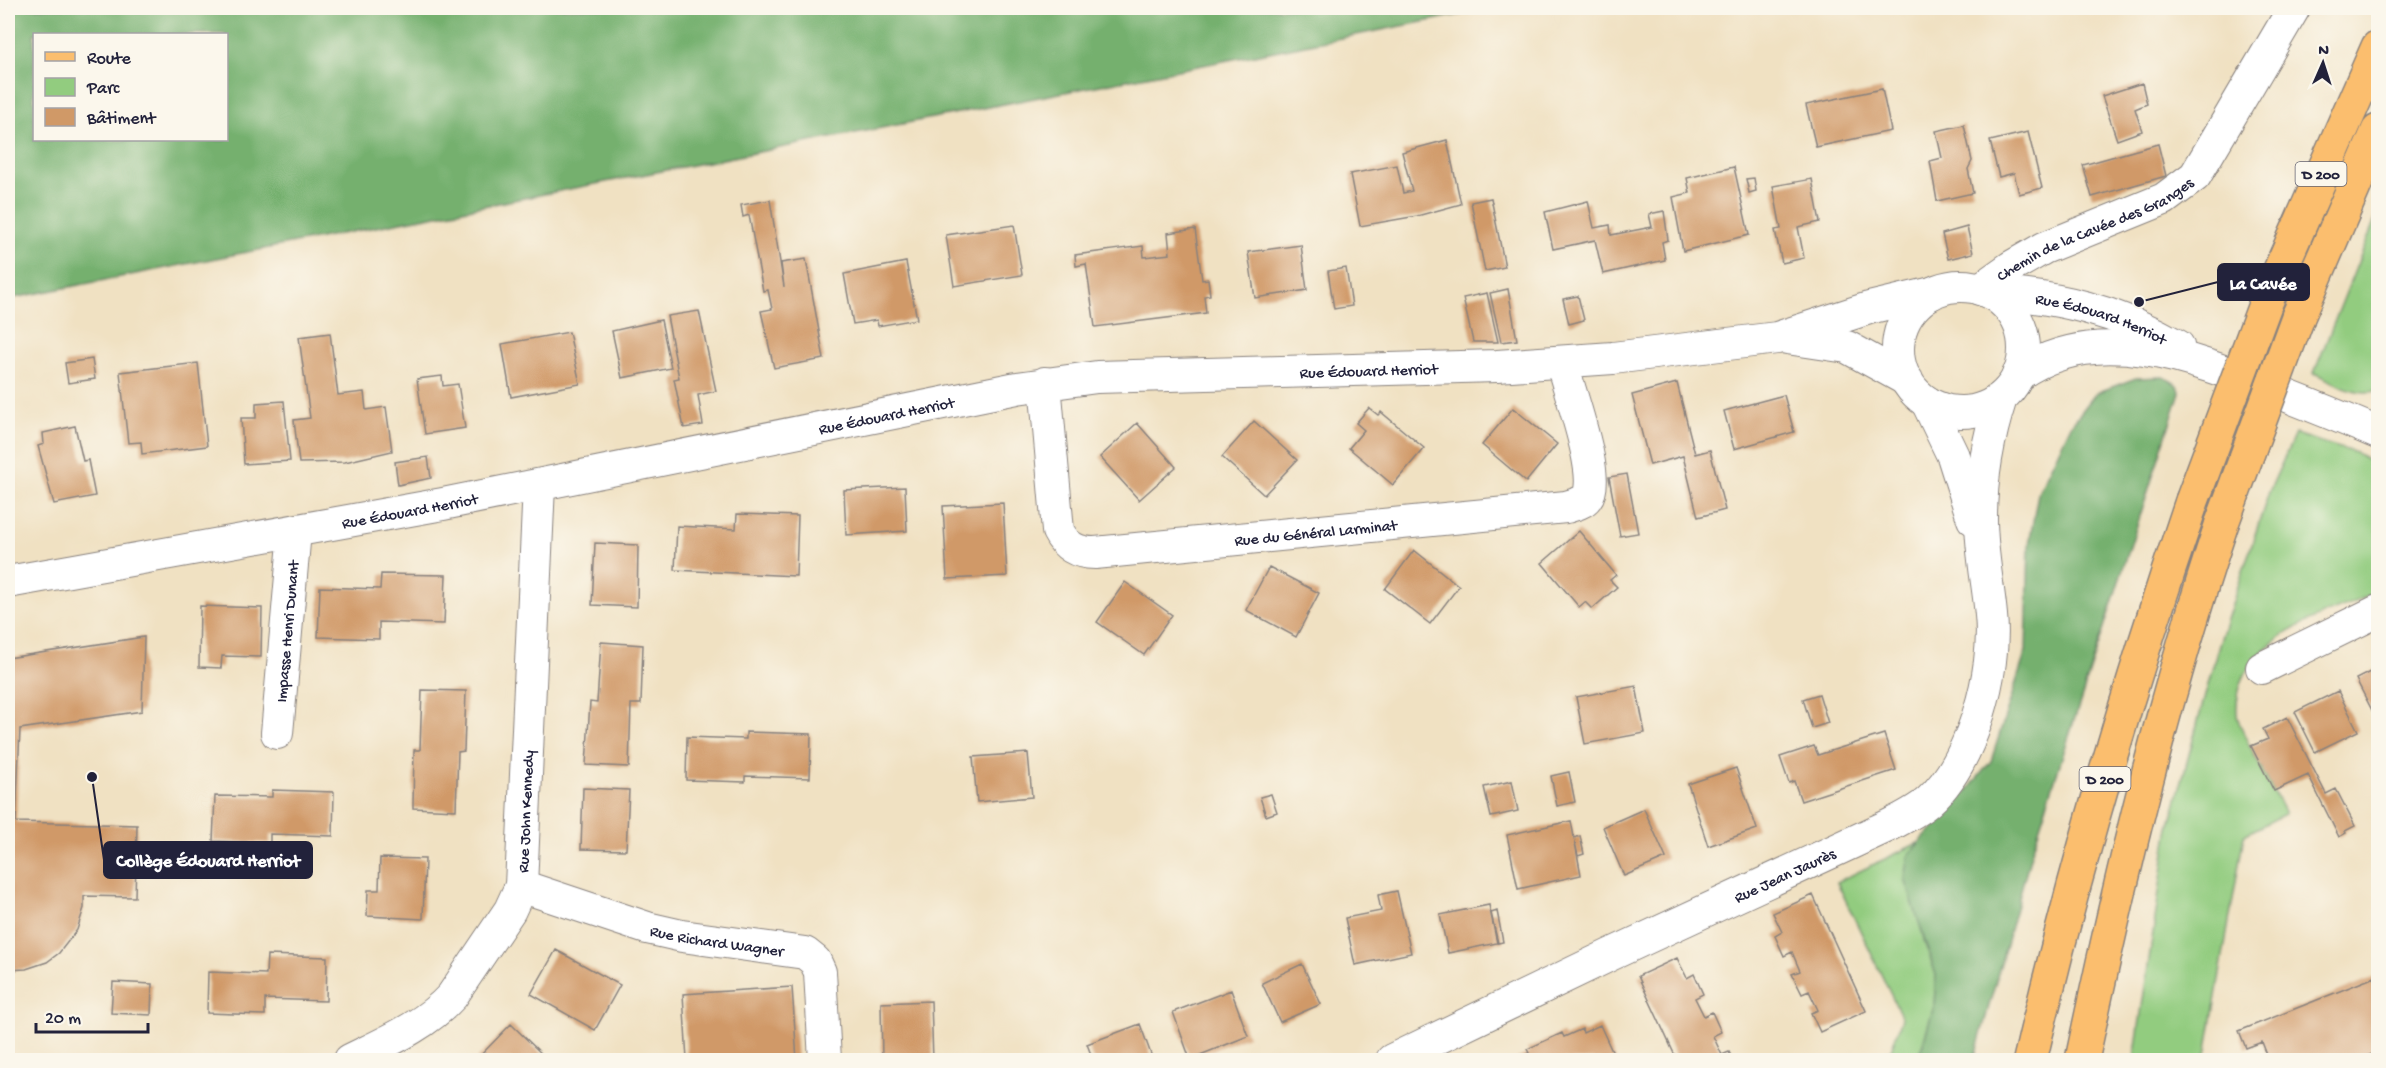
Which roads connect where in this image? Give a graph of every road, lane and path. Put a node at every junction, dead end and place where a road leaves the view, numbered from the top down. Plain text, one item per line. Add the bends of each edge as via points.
1 (2294, 8) edge
2 (2379, 47) edge
3 (2379, 131) edge
4 (1984, 291) junction
5 (1932, 294) junction
6 (1777, 338) junction
7 (1562, 363) junction
8 (2209, 364) junction
9 (1045, 383) junction
10 (2009, 386) junction
11 (1917, 391) junction
12 (2379, 433) edge
13 (539, 485) junction
14 (295, 531) junction
15 (1982, 546) junction
16 (8, 582) edge
17 (2379, 610) edge
18 (2262, 668) dead end
19 (277, 733) dead end
20 (521, 886) junction
21 (350, 1060) edge
22 (825, 1060) edge
23 (1392, 1060) edge
24 (2030, 1060) edge
25 (2082, 1060) edge

1 - 4 street, Chemin de la Cavée des Granges via 2195,176 2164,199 2044,248 2011,267
2 - 24 main road, D 200, bridge via 2266,302 2192,501 2084,846
3 - 25 main road, D 200, bridge via 2298,317 2200,590 2151,761
4 - 5 street via 1956,286
4 - 8 street, Rue Édouard Herriot via 2044,296 2094,309 2145,329
4 - 10 street via 2011,311 2022,331 2024,354
5 - 6 street, Rue Édouard Herriot via 1869,308
5 - 11 street via 1914,308 1902,328 1898,351
6 - 7 street, Rue Édouard Herriot
6 - 11 street, Rue Édouard Herriot via 1847,348
7 - 9 street, Rue Édouard Herriot via 1114,376
7 - 9 street, Rue du Général Larminat via 1592,469 1587,499 1577,504 1095,553 1074,550 1064,543 1058,531
8 - 10 street, Rue Édouard Herriot via 2153,351 2105,347 2048,357
8 - 12 street, Rue Édouard Herriot
9 - 13 street, Rue Édouard Herriot
10 - 11 street via 1980,408 1965,411 1949,411
10 - 15 street, Rue Jean Jaurès via 1991,428 1983,477
11 - 15 street, Rue Jean Jaurès via 1953,456
13 - 14 street, Rue Édouard Herriot
13 - 20 street, Rue John Kennedy
14 - 16 street, Rue Édouard Herriot
14 - 19 street, Impasse Henri Dunant
15 - 23 street, Rue Jean Jaurès via 1992,615 1987,686 1961,753 1941,789 1928,802 1890,825
17 - 18 street
20 - 21 street, Rue John Kennedy via 510,910 442,1007 426,1020
20 - 22 street, Rue Richard Wagner via 647,928 805,953 820,972

